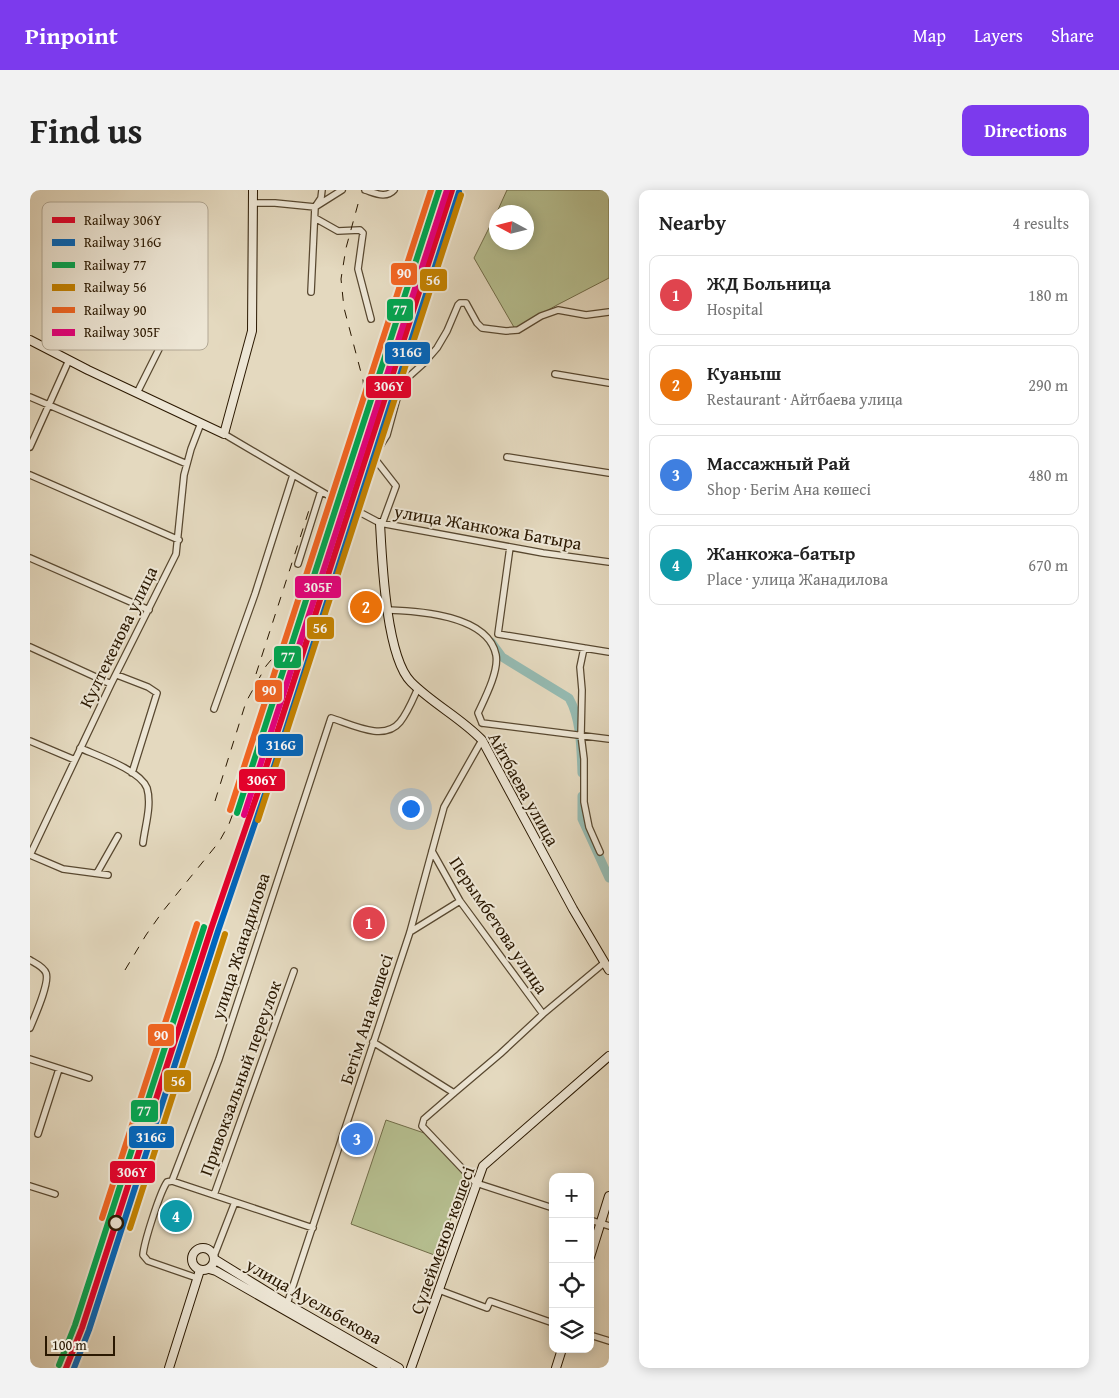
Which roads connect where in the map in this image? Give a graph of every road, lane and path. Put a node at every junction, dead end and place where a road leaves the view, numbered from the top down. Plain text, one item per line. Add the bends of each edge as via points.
1 (253, 190) edge
2 (322, 190) edge
3 (342, 190) edge
4 (365, 190) edge
5 (393, 191) edge
6 (253, 203) junction
7 (315, 207) junction
8 (315, 218) junction
9 (311, 292) dead end
10 (609, 312) edge
11 (371, 319) dead end
12 (30, 340) edge
13 (42, 346) edge
14 (50, 350) edge
15 (158, 350) edge
16 (69, 360) junction
17 (555, 374) dead end
18 (609, 383) edge
19 (137, 393) junction
20 (30, 396) edge
21 (49, 405) junction
22 (201, 423) junction
23 (224, 434) junction
24 (30, 447) edge
25 (507, 457) dead end
26 (187, 464) junction
27 (609, 473) edge
28 (30, 475) edge
29 (293, 475) junction
30 (321, 491) junction
31 (336, 500) dead end
32 (363, 514) dead end
33 (381, 523) junction
34 (178, 540) junction
35 (510, 547) junction
36 (30, 558) edge
37 (609, 562) edge
38 (298, 564) dead end
39 (149, 610) junction
40 (388, 610) junction
41 (30, 647) edge
42 (584, 648) junction
43 (609, 652) edge
44 (117, 675) junction
45 (111, 684) junction
46 (418, 688) junction
47 (214, 709) dead end
48 (482, 723) junction
49 (476, 734) junction
50 (581, 736) junction
51 (609, 739) edge
52 (482, 740) junction
53 (30, 741) edge
54 (80, 748) junction
55 (75, 760) junction
56 (132, 773) junction
57 (118, 836) dead end
58 (143, 843) dead end
59 (32, 844) edge
60 (432, 852) junction
61 (600, 852) dead end
62 (30, 855) edge
63 (97, 873) junction
64 (108, 875) dead end
65 (460, 901) junction
66 (410, 932) junction
67 (30, 960) edge
68 (607, 966) edge
69 (294, 971) dead end
70 (542, 1014) junction
71 (30, 1028) edge
72 (373, 1042) junction
73 (609, 1056) edge
74 (30, 1059) edge
75 (59, 1069) junction
76 (89, 1078) dead end
77 (454, 1093) junction
78 (38, 1134) dead end
79 (172, 1181) junction
80 (476, 1183) junction
81 (30, 1186) edge
82 (55, 1194) dead end
83 (214, 1195) junction
84 (609, 1196) edge
85 (235, 1202) junction
86 (549, 1207) edge
87 (594, 1222) edge
88 (600, 1224) junction
89 (609, 1226) edge
90 (314, 1228) junction
91 (594, 1244) edge
92 (214, 1258) junction
93 (205, 1269) junction
94 (197, 1278) junction
95 (438, 1290) junction
96 (286, 1307) junction
97 (549, 1322) edge
98 (594, 1336) edge
99 (609, 1341) edge
100 (561, 1353) edge
101 (169, 1368) edge
102 (386, 1368) edge
103 (399, 1368) edge
104 (411, 1368) edge
105 (556, 1368) edge

1 - 6 street
2 - 7 street
3 - 7 street
4 - 5 street via 385,195
6 - 7 street
6 - 23 street via 252,331
7 - 8 street
8 - 9 street
8 - 11 street via 338,231 360,230 363,233 358,269
10 - 33 street via 586,315 558,310 518,330 506,331 482,328 468,305 460,303 437,348 404,381 387,435 375,454 396,486
12 - 13 street
14 - 16 street
15 - 19 street
16 - 19 street
16 - 21 street
17 - 18 street
19 - 22 street
20 - 21 street
21 - 24 street
21 - 26 street
22 - 23 street
22 - 26 street, Култекенова улица
23 - 29 street
25 - 27 street
26 - 34 street, Култекенова улица
28 - 34 street
29 - 30 street
29 - 47 street
30 - 31 street
30 - 38 street
32 - 33 street, улица Жанкожа Батыра
33 - 35 street, улица Жанкожа Батыра
33 - 40 street, Айтбаева улица
34 - 39 street, Култекенова улица via 176,554
35 - 37 street, улица Жанкожа Батыра
35 - 42 street via 498,634
36 - 39 street
39 - 44 street, Култекенова улица
40 - 46 street, Айтбаева улица via 397,659 408,679
40 - 48 street via 421,611 450,618 477,629 489,641 496,655 495,670 478,714
41 - 45 street
42 - 43 street
42 - 50 street via 580,667
44 - 45 street, Култекенова улица
44 - 56 street via 157,693
45 - 54 street, Култекенова улица
46 - 49 street, Айтбаева улица
46 - 79 street, улица Жанадилова via 400,722 390,730 375,732 331,718 220,1059
48 - 49 street
48 - 50 street
49 - 52 street, Айтбаева улица
50 - 51 street
50 - 61 street via 584,802 589,827
52 - 60 street, Бегім Ана көшесі via 444,807
52 - 68 street, Айтбаева улица via 564,894
53 - 55 street
54 - 55 street, Култекенова улица
54 - 56 street
55 - 59 street, Култекенова улица
56 - 58 street via 142,780 147,789
57 - 63 street
59 - 62 street, Култекенова улица
60 - 65 street, Перымбетова улица
60 - 66 street, Бегім Ана көшесі
62 - 63 street via 63,869
63 - 64 street
65 - 66 street
65 - 70 street, Перымбетова улица
66 - 72 street, Бегім Ана көшесі
67 - 71 street via 43,969 46,977 41,1002
68 - 70 street
69 - 83 street, Привокзальный переулок
70 - 77 street
72 - 77 street
72 - 90 street, Бегім Ана көшесі
73 - 80 street, Сүлейменов көшесі via 483,1166
74 - 75 street
75 - 76 street
75 - 78 street
77 - 80 street via 424,1119 422,1126
79 - 83 street
79 - 94 street, улица Жанадилова via 164,1186 143,1255 148,1261
80 - 86 street
80 - 95 street, Сүлейменов көшесі
81 - 82 street
83 - 85 street
84 - 88 street
85 - 90 street
85 - 92 street
87 - 88 street
88 - 89 street
88 - 91 street
90 - 96 street, Бегім Ана көшесі
92 - 93 street via 212,1266
92 - 93 street via 205,1248 194,1253 192,1261 197,1268
92 - 96 street, улица Ауельбекова
93 - 94 street
93 - 96 street, улица Ауельбекова via 216,1271
94 - 101 street
95 - 97 street via 487,1308 490,1301
95 - 104 street, Сүлейменов көшесі
96 - 102 street, улица Ауельбекова
96 - 103 street, улица Ауельбекова
98 - 99 street
100 - 105 street

